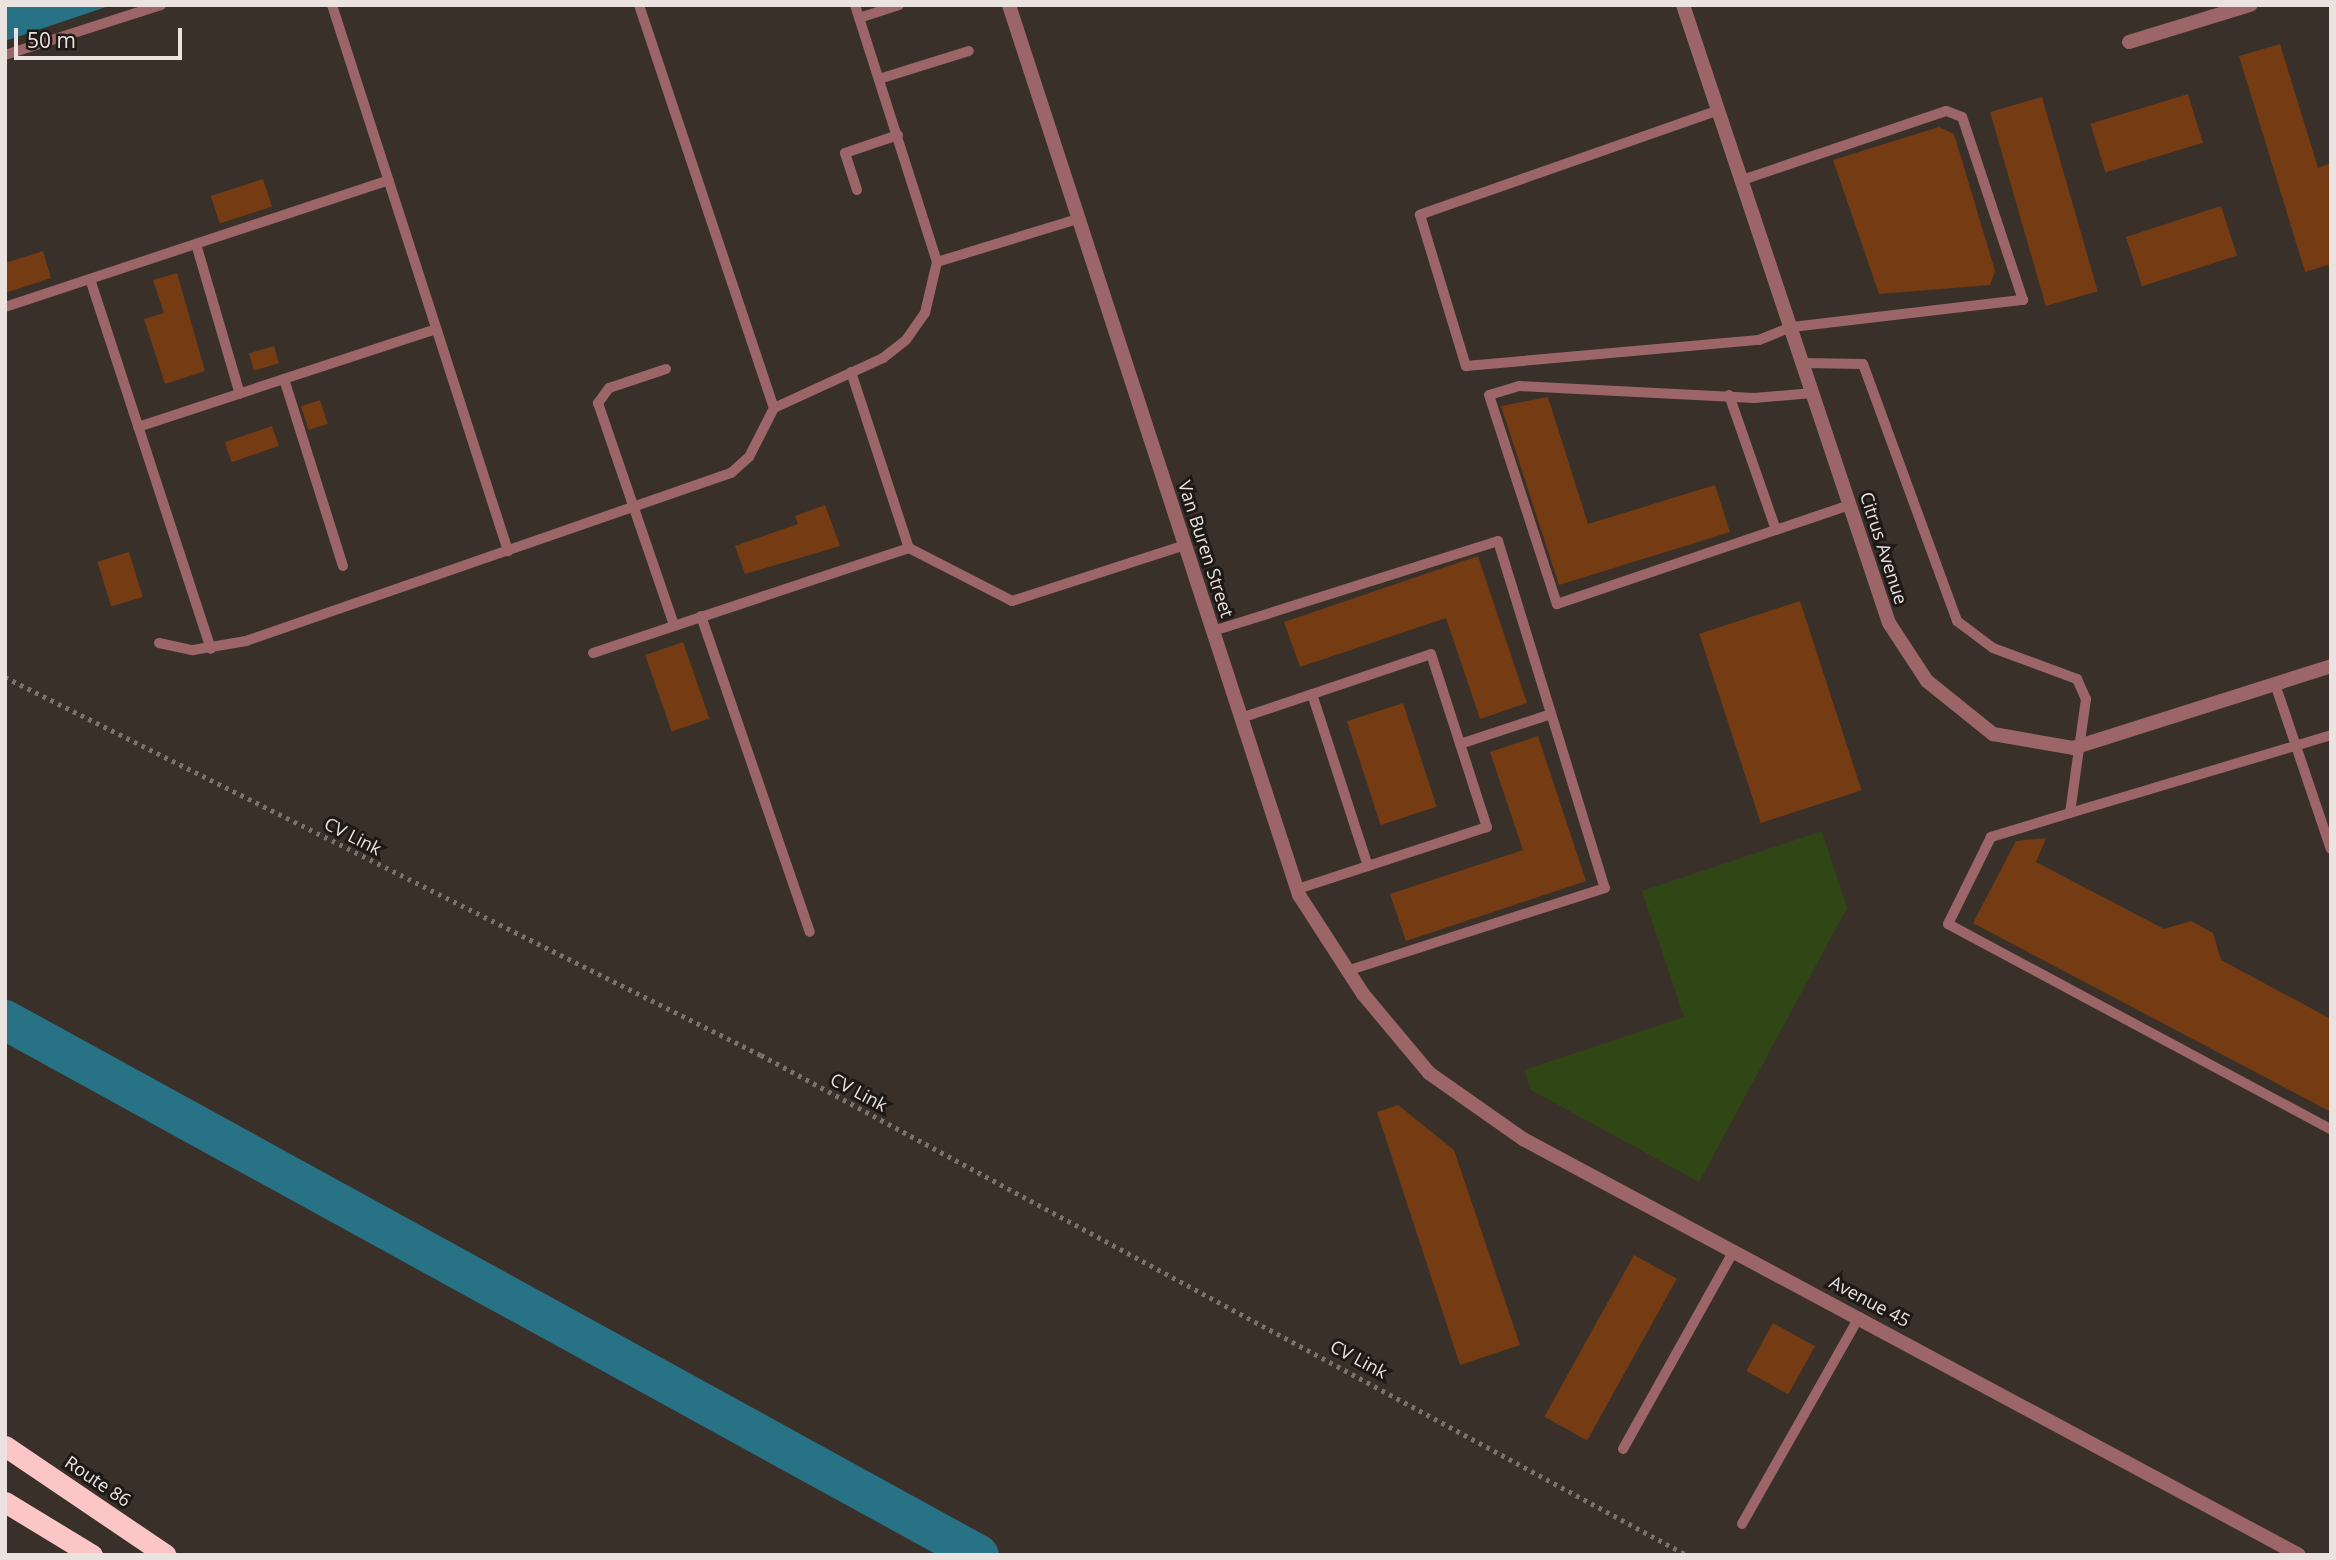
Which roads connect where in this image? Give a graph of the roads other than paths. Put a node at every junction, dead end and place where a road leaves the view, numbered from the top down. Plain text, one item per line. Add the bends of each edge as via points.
1 (161, 5) edge
2 (332, 5) edge
3 (639, 5) edge
4 (855, 5) edge
5 (898, 5) edge
6 (1009, 5) edge
7 (1683, 5) edge
8 (2250, 5) edge
9 (859, 18) junction
10 (2129, 42) dead end
11 (970, 51) dead end
12 (5, 55) edge
13 (879, 79) junction
14 (1719, 110) junction
15 (898, 135) junction
16 (388, 180) junction
17 (1742, 180) junction
18 (857, 190) dead end
19 (1079, 219) junction
20 (196, 244) junction
21 (937, 262) junction
22 (90, 279) junction
23 (5, 307) edge
24 (1792, 327) junction
25 (436, 329) junction
26 (1803, 363) junction
27 (666, 369) dead end
28 (851, 372) junction
29 (284, 379) junction
30 (1813, 393) junction
31 (240, 394) junction
32 (1728, 395) junction
33 (774, 408) junction
34 (138, 427) junction
35 (1850, 505) junction
36 (634, 507) junction
37 (1776, 530) junction
38 (1185, 545) junction
39 (909, 548) junction
40 (508, 551) junction
41 (343, 566) dead end
42 (701, 616) junction
43 (674, 625) junction
44 (1213, 631) junction
45 (159, 643) dead end
46 (211, 649) junction
47 (593, 653) dead end
48 (2331, 666) edge
49 (2275, 684) junction
50 (1312, 694) junction
51 (1551, 713) junction
52 (1241, 718) junction
53 (2331, 735) edge
54 (1460, 744) junction
55 (2296, 746) junction
56 (2074, 748) junction
57 (2070, 813) junction
58 (2331, 849) edge
59 (1368, 866) junction
60 (1297, 889) junction
61 (810, 932) dead end
62 (1346, 971) junction
63 (1429, 1073) joint
64 (2331, 1129) edge
65 (1734, 1250) junction
66 (1858, 1317) junction
67 (5, 1446) edge
68 (1623, 1449) dead end
69 (5, 1502) edge
70 (1742, 1524) dead end
71 (92, 1555) edge
72 (166, 1555) edge
73 (2299, 1555) edge

1 - 12 lane
2 - 16 lane
3 - 33 lane
4 - 9 lane
5 - 9 lane
6 - 19 street, Van Buren Street
7 - 14 street, Citrus Avenue
8 - 10 street
9 - 13 lane
11 - 13 lane
13 - 15 lane
14 - 17 street, Citrus Avenue
14 - 24 lane via 1420,215 1466,366 1759,340
15 - 18 lane via 845,153
15 - 21 lane
16 - 20 lane
16 - 25 lane
17 - 24 street, Citrus Avenue
17 - 24 lane via 1946,111 1962,117 2023,300
19 - 21 lane
19 - 38 street, Van Buren Street
20 - 22 lane
20 - 31 lane
21 - 28 lane via 925,313 905,340
22 - 23 lane
22 - 34 lane
24 - 26 street, Citrus Avenue
25 - 29 lane
25 - 40 lane
26 - 30 street, Citrus Avenue
26 - 56 lane via 1863,364 1957,621 1993,648 2077,679 2086,699
27 - 36 lane via 599,395
28 - 33 lane
28 - 39 lane
29 - 31 lane
29 - 41 lane
30 - 32 lane
30 - 35 street, Citrus Avenue
31 - 34 lane
32 - 37 lane
32 - 37 lane via 1519,386 1489,395 1557,604
33 - 36 lane via 749,457 731,472
34 - 46 lane
35 - 37 lane
35 - 56 street, Citrus Avenue via 1889,623 1927,681 1993,734
36 - 40 lane
36 - 43 lane
38 - 39 lane via 1012,601
38 - 44 street, Van Buren Street
39 - 42 lane
40 - 46 lane
42 - 43 lane
42 - 61 lane
43 - 47 lane
44 - 51 lane via 1499,541
44 - 52 street, Van Buren Street
45 - 46 lane
48 - 49 street, Citrus Avenue
49 - 55 lane
49 - 56 street, Citrus Avenue
50 - 52 lane
50 - 54 lane via 1431,654
50 - 59 lane
51 - 54 lane
51 - 62 lane via 1605,888
52 - 60 street, Van Buren Street
53 - 55 lane
54 - 59 lane via 1487,827
55 - 57 lane
55 - 58 lane
56 - 57 lane
57 - 64 lane via 1991,836 1948,924
59 - 60 lane
60 - 62 street, Van Buren Street
62 - 63 street, Van Buren Street
63 - 65 street, Avenue 45 via 1523,1139
65 - 66 street, Avenue 45
65 - 68 lane
66 - 70 lane
66 - 73 street, Avenue 45
67 - 72 highway, Route 86
69 - 71 highway

